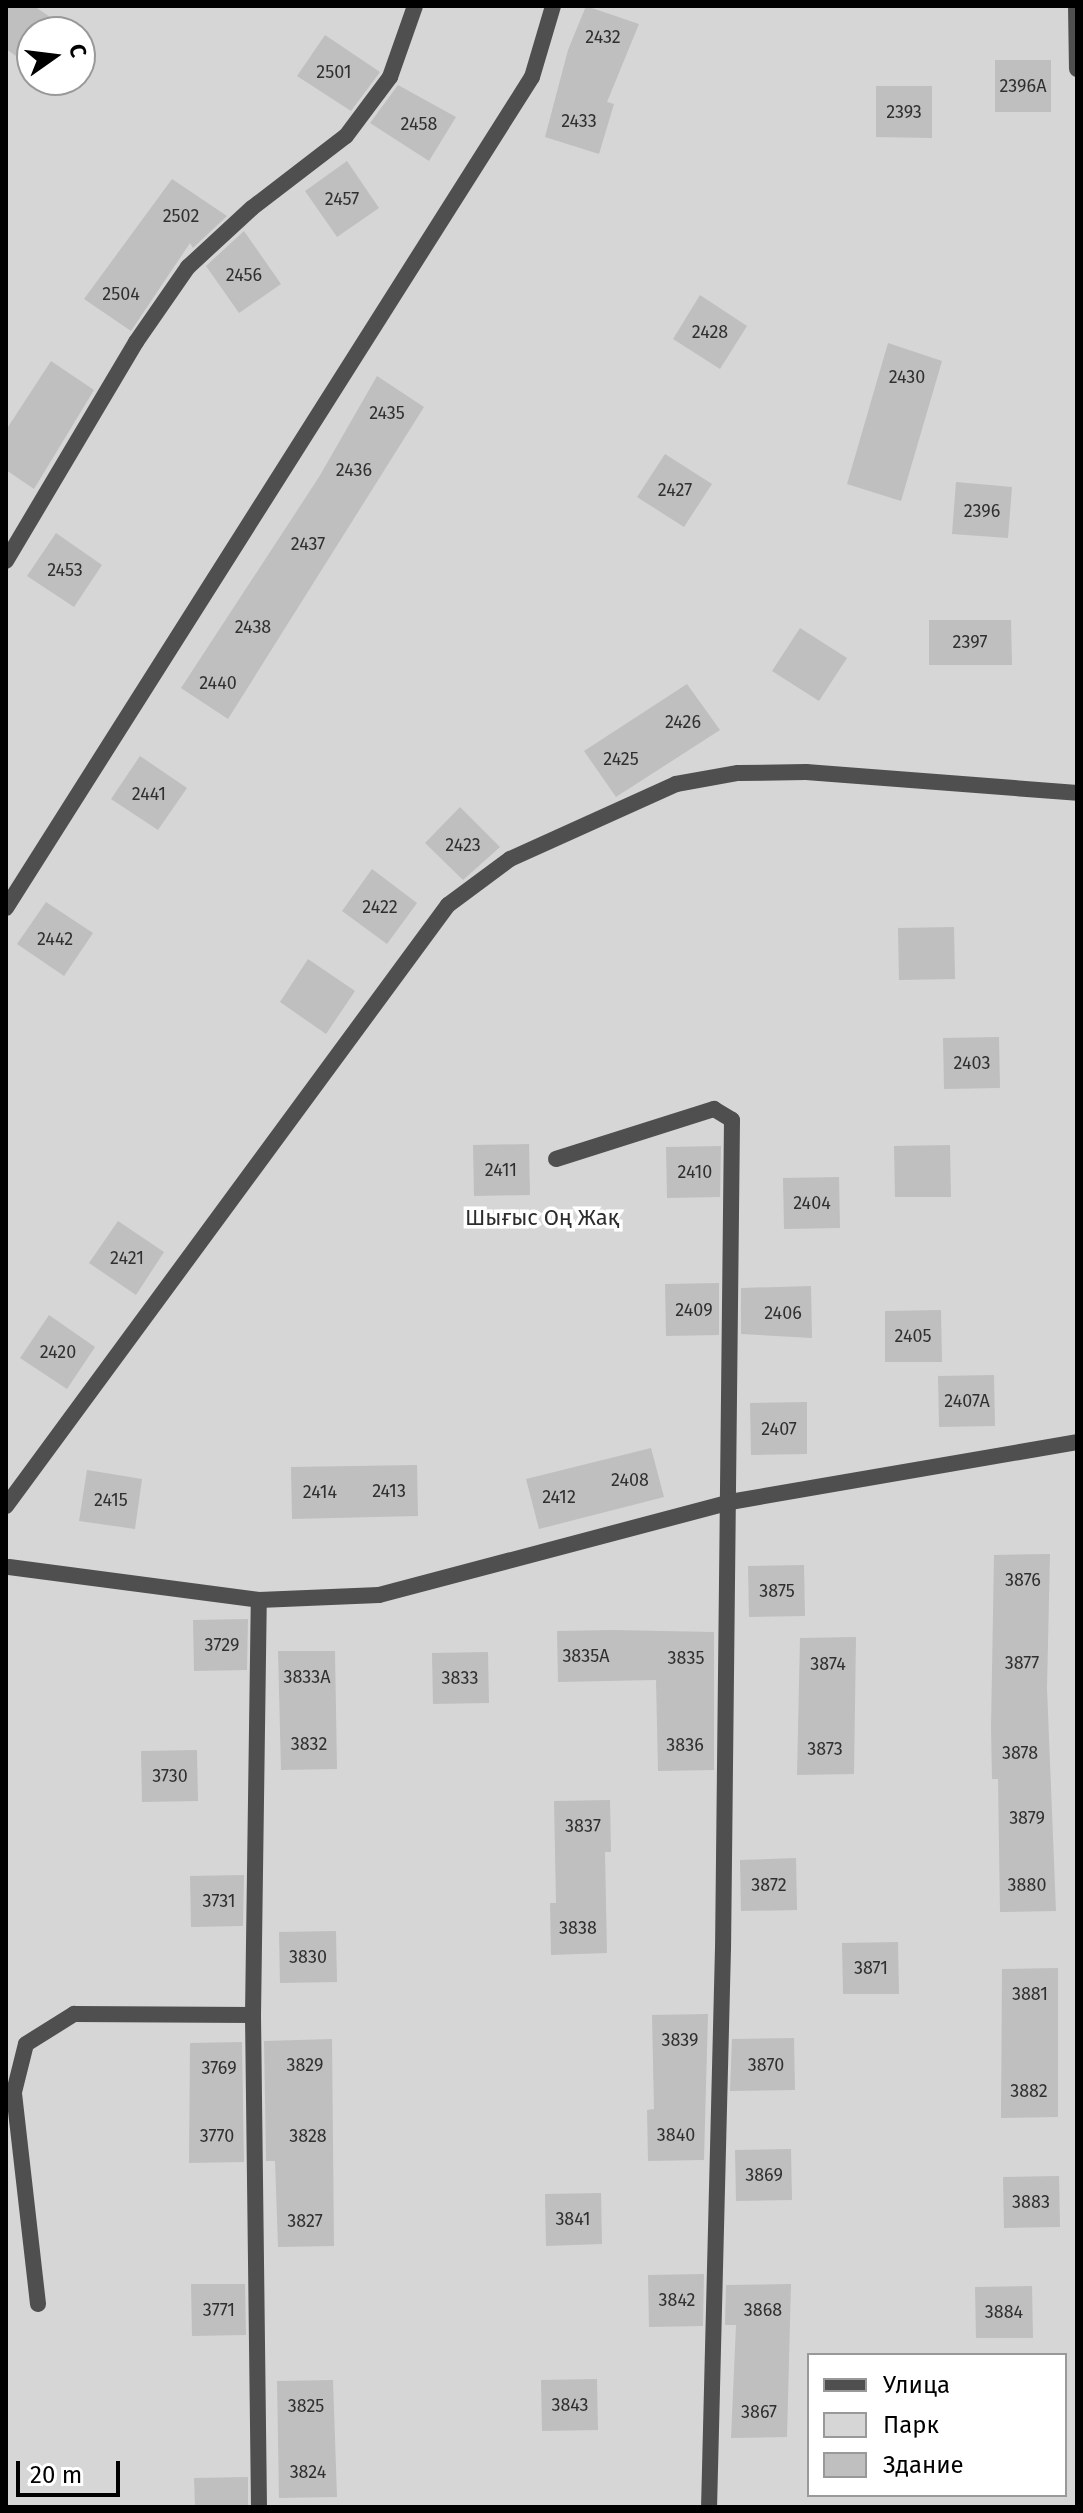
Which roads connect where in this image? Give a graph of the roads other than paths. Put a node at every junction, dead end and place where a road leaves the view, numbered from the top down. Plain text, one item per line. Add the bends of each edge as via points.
1 (415, 6) edge
2 (553, 6) edge
3 (1076, 6) edge
4 (1077, 69) edge
5 (6, 561) edge
6 (1077, 793) edge
7 (6, 908) edge
8 (556, 1159) dead end
9 (1077, 1442) edge
10 (730, 1502) junction
11 (6, 1506) edge
12 (8, 1567) edge
13 (259, 1600) junction
14 (253, 2015) junction
15 (38, 2304) dead end
16 (259, 2507) edge
17 (709, 2507) edge

1 - 5 street via 390,77 346,136 252,208 188,267 136,342
2 - 7 street via 532,77
3 - 4 street
6 - 11 street via 806,772 738,773 676,784 510,859 448,905
8 - 10 street via 714,1109 732,1120
9 - 10 street
10 - 13 street via 379,1595
10 - 17 street
12 - 13 street
13 - 14 street
14 - 15 street via 74,2014 26,2044 14,2092
14 - 16 street

